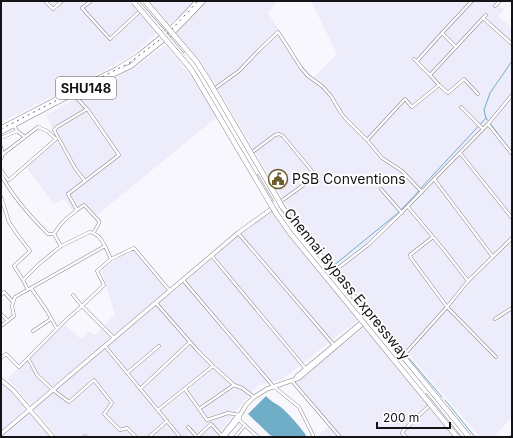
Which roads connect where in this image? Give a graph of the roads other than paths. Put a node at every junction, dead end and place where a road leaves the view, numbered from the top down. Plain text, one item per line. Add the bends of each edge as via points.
1 (45, 1) edge
2 (62, 1) edge
3 (91, 1) edge
4 (133, 1) edge
5 (136, 1) edge
6 (144, 1) edge
7 (198, 1) edge
8 (203, 1) edge
9 (472, 1) edge
10 (500, 1) edge
11 (495, 6) dead end
12 (143, 8) junction
13 (486, 14) dead end
14 (483, 18) junction
15 (442, 33) junction
16 (168, 34) junction
17 (512, 44) edge
18 (456, 46) junction
19 (430, 75) junction
20 (92, 83) junction
21 (439, 85) junction
22 (211, 90) junction
23 (73, 94) junction
24 (478, 94) dead end
25 (512, 95) edge
26 (461, 107) dead end
27 (87, 109) junction
28 (488, 124) junction
29 (14, 125) junction
30 (1, 128) edge
31 (482, 129) junction
32 (17, 131) junction
33 (1, 132) edge
34 (25, 137) junction
35 (1, 138) edge
36 (368, 140) junction
37 (1, 147) edge
38 (460, 153) junction
39 (3, 154) junction
40 (512, 154) edge
41 (249, 155) junction
42 (1, 159) edge
43 (1, 170) edge
44 (1, 174) edge
45 (434, 179) junction
46 (85, 181) junction
47 (381, 189) dead end
48 (421, 190) junction
49 (1, 197) edge
50 (277, 205) junction
51 (408, 207) junction
52 (77, 210) junction
53 (402, 213) junction
54 (512, 218) edge
55 (94, 232) junction
56 (238, 233) junction
57 (54, 234) junction
58 (433, 237) junction
59 (512, 238) edge
60 (61, 246) junction
61 (105, 246) junction
62 (212, 256) junction
63 (493, 257) junction
64 (111, 259) junction
65 (333, 272) junction
66 (23, 280) junction
67 (183, 280) junction
68 (468, 281) junction
69 (29, 289) junction
70 (170, 291) junction
71 (1, 295) edge
72 (73, 295) dead end
73 (13, 302) junction
74 (156, 303) junction
75 (82, 306) junction
76 (447, 307) junction
77 (512, 308) edge
78 (1, 314) edge
79 (368, 318) junction
80 (51, 319) junction
81 (495, 319) dead end
82 (8, 320) junction
83 (1, 326) edge
84 (56, 329) junction
85 (377, 330) junction
86 (33, 331) dead end
87 (115, 338) junction
88 (190, 342) junction
89 (334, 345) junction
90 (105, 346) junction
91 (159, 346) dead end
92 (404, 354) junction
93 (496, 357) dead end
94 (1, 358) edge
95 (28, 358) junction
96 (213, 366) junction
97 (306, 369) junction
98 (127, 373) junction
99 (1, 380) edge
100 (294, 380) junction
101 (234, 385) junction
102 (273, 386) junction
103 (140, 389) junction
104 (185, 389) junction
105 (53, 390) junction
106 (254, 397) junction
107 (430, 405) junction
108 (199, 409) junction
109 (30, 410) junction
110 (158, 410) junction
111 (238, 417) junction
112 (167, 421) junction
113 (245, 425) junction
114 (188, 427) dead end
115 (1, 434) edge
116 (53, 437) edge
117 (136, 437) edge
118 (149, 437) edge
119 (180, 437) edge
120 (197, 437) edge
121 (222, 437) edge
122 (235, 437) edge
123 (258, 437) edge
124 (312, 437) edge
125 (340, 437) edge
126 (406, 437) edge
127 (457, 437) edge
128 (461, 437) edge
129 (465, 437) edge
130 (470, 437) edge

1 - 2 street via 53,9
3 - 12 street via 82,8 110,39
4 - 127 highway, Chennai Bypass Expressway, bridge via 190,68 290,233
5 - 12 main road
6 - 16 main road
6 - 130 highway, Chennai Bypass Expressway, bridge via 196,61 283,208 297,227
7 - 16 highway, SHU148
8 - 16 highway, SHU148
9 - 15 street
10 - 11 street
12 - 16 main road
13 - 14 street
14 - 17 street
14 - 18 street
15 - 18 street
15 - 19 street via 415,60
16 - 20 main road, SHU148 via 131,66
16 - 22 main road via 192,60
16 - 50 main road via 199,77
18 - 19 street
19 - 21 street
20 - 23 main road, SHU148
20 - 30 main road, SHU148
21 - 24 street via 448,93 464,79
21 - 36 street via 412,107 405,100
22 - 36 street via 239,72 278,32 301,68 331,96 344,118
22 - 41 main road
23 - 27 street
23 - 29 main road, SHU148
25 - 28 street
26 - 31 street
27 - 46 street via 119,155
27 - 46 street via 54,130
28 - 31 street
28 - 40 street
29 - 32 street
29 - 33 main road, SHU148
31 - 38 street
32 - 34 street
32 - 35 street
34 - 39 street
34 - 43 street via 38,128 47,131 56,139 9,180
36 - 48 street via 382,158 402,171
37 - 39 street
38 - 45 street
38 - 54 street
39 - 42 street
41 - 50 main road
41 - 50 street via 279,134 316,176
44 - 57 street via 39,226 48,234
45 - 48 street
45 - 63 street
46 - 52 street via 68,194
47 - 53 street
48 - 51 street
49 - 66 street via 9,222 30,251 14,266
50 - 56 street
50 - 65 main road via 289,225
51 - 53 street
51 - 58 street
52 - 55 street via 84,205 99,221
52 - 57 street
53 - 65 street via 368,245
55 - 60 street
55 - 61 street
56 - 62 street
56 - 89 street
57 - 60 street
58 - 68 street
58 - 76 street via 410,256
59 - 63 street
60 - 66 street
61 - 64 street
61 - 69 street
62 - 67 street
62 - 97 street
63 - 68 street
64 - 70 street via 134,248
64 - 75 street via 97,271 104,285
65 - 79 main road
66 - 69 street
67 - 70 street
67 - 102 street
68 - 76 street
69 - 73 street via 15,297
69 - 80 street
70 - 74 street
71 - 73 street via 4,292
72 - 75 street
73 - 82 street via 14,316
74 - 87 street
74 - 88 street
75 - 84 street
75 - 87 street
76 - 92 street
76 - 93 street
77 - 81 street
78 - 82 street
79 - 85 main road
79 - 89 street
79 - 100 street
80 - 84 street
80 - 86 street
82 - 83 street
84 - 95 street
85 - 92 main road via 383,330
85 - 107 main road via 374,337
85 - 128 highway
85 - 129 highway, bridge
87 - 90 street
88 - 96 street
88 - 103 street
89 - 97 street
90 - 98 street
90 - 105 street
91 - 98 street
92 - 130 main road
94 - 95 street via 6,354 19,367
95 - 105 street via 37,375
96 - 101 street
96 - 104 street
97 - 100 street
98 - 103 street
99 - 109 street
100 - 102 street
100 - 125 street
101 - 106 street
101 - 108 street
102 - 106 street
102 - 124 street via 299,407 314,435
103 - 110 street
104 - 108 street
104 - 110 street
105 - 109 street
105 - 117 street via 69,402 94,380 112,403 104,414 120,430 127,428
106 - 111 street
107 - 126 street via 403,431
107 - 127 main road
108 - 111 street via 207,420 228,413
109 - 115 street
109 - 116 street
110 - 112 street
111 - 113 street
111 - 121 street
112 - 118 street
112 - 119 street
113 - 122 street
113 - 123 street
114 - 120 street
120 - 121 street via 211,424

